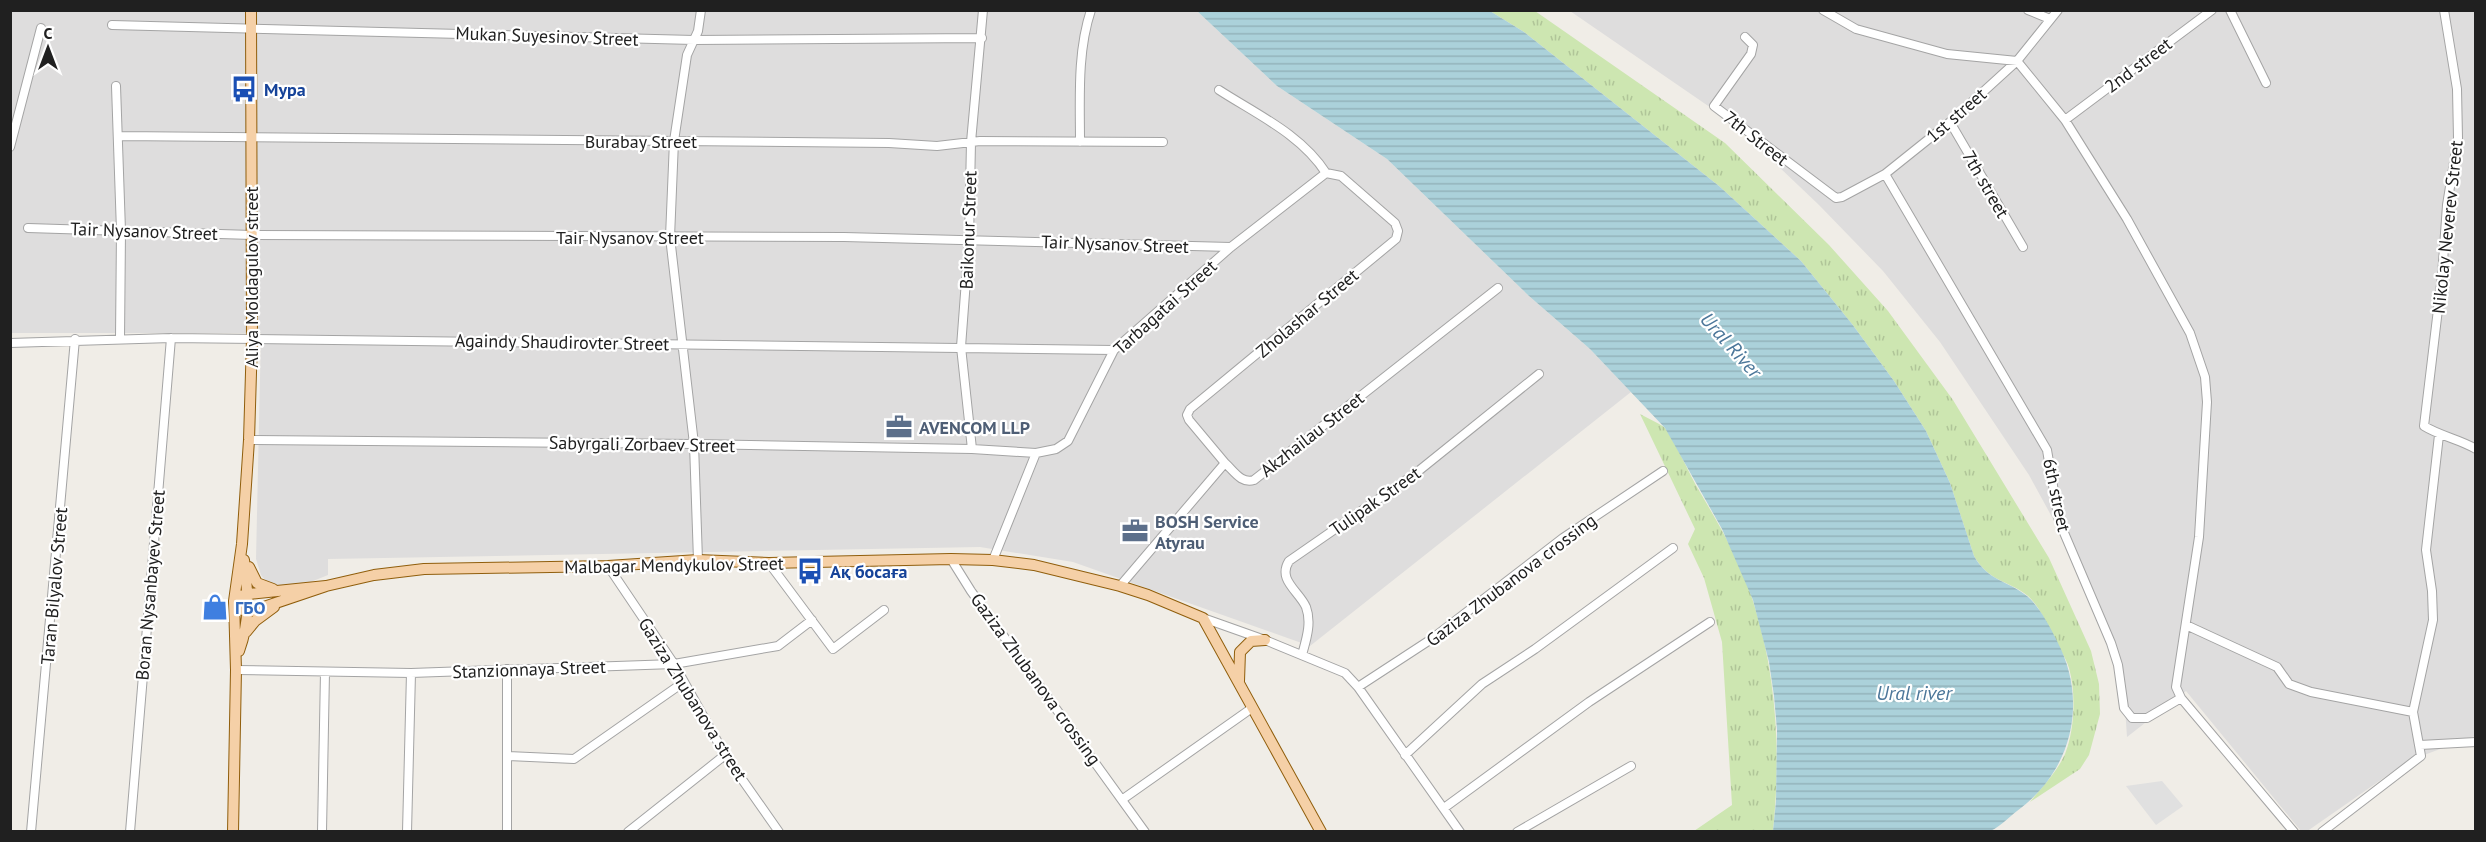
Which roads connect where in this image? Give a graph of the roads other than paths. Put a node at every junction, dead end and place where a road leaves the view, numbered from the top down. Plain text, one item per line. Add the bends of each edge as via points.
1 (251, 10) edge
2 (701, 10) edge
3 (983, 10) edge
4 (1091, 10) edge
5 (1823, 10) edge
6 (2028, 10) edge
7 (2058, 10) edge
8 (2212, 10) edge
9 (2230, 10) edge
10 (2444, 10) edge
11 (2050, 19) junction
12 (112, 25) dead end
13 (40, 28) dead end
14 (251, 28) junction
15 (1746, 37) dead end
16 (982, 38) junction
17 (694, 40) junction
18 (2017, 61) junction
19 (2265, 83) dead end
20 (116, 86) dead end
21 (1219, 90) dead end
22 (2065, 120) junction
23 (1950, 122) junction
24 (119, 136) junction
25 (252, 138) junction
26 (674, 141) junction
27 (971, 142) junction
28 (1080, 142) junction
29 (1163, 142) dead end
30 (10, 147) edge
31 (1326, 173) junction
32 (1885, 174) junction
33 (1836, 198) joint
34 (28, 228) dead end
35 (121, 231) junction
36 (252, 235) junction
37 (670, 237) junction
38 (969, 240) junction
39 (2023, 247) dead end
40 (1231, 248) junction
41 (1498, 288) dead end
42 (171, 338) junction
43 (75, 339) junction
44 (120, 339) junction
45 (252, 339) junction
46 (10, 343) edge
47 (682, 343) junction
48 (961, 347) junction
49 (1114, 350) junction
50 (1539, 374) dead end
51 (2439, 435) junction
52 (249, 440) junction
53 (694, 444) junction
54 (972, 449) junction
55 (2475, 449) edge
56 (1036, 453) junction
57 (1226, 462) junction
58 (1663, 471) dead end
59 (242, 544) junction
60 (1674, 548) dead end
61 (951, 559) junction
62 (698, 560) junction
63 (993, 560) junction
64 (769, 563) junction
65 (608, 566) junction
66 (326, 586) junction
67 (1120, 586) junction
68 (279, 591) junction
69 (248, 594) junction
70 (234, 601) junction
71 (280, 603) junction
72 (884, 610) dead end
73 (249, 612) junction
74 (1203, 618) junction
75 (812, 620) junction
76 (1710, 622) dead end
77 (2186, 625) junction
78 (246, 633) junction
79 (1265, 640) junction
80 (1302, 655) junction
81 (236, 657) junction
82 (674, 664) junction
83 (507, 669) junction
84 (236, 670) junction
85 (325, 672) junction
86 (411, 673) junction
87 (684, 682) junction
88 (1239, 684) junction
89 (1358, 687) junction
90 (2181, 698) junction
91 (1252, 708) junction
92 (2414, 712) junction
93 (2475, 742) edge
94 (2420, 745) junction
95 (725, 755) junction
96 (1405, 755) junction
97 (507, 756) junction
98 (1631, 766) dead end
99 (1123, 799) junction
100 (1444, 808) junction
101 (32, 831) edge
102 (130, 831) edge
103 (233, 831) edge
104 (322, 831) edge
105 (407, 831) edge
106 (507, 831) edge
107 (628, 831) edge
108 (778, 831) edge
109 (1145, 831) edge
110 (1321, 831) edge
111 (1460, 831) edge
112 (1517, 831) edge
113 (2294, 831) edge
114 (2322, 831) edge

1 - 14 main road, Aliya Moldagulov street
2 - 17 street
3 - 16 street, Baikonur Street
4 - 28 street via 1080,78
5 - 18 street via 1856,29 1947,54
6 - 11 street
7 - 11 street, 1st street
8 - 22 street, 2nd street
9 - 19 street
10 - 51 street, Nikolay Neverev Street via 2457,89 2458,138 2447,205 2424,426
11 - 18 street, 1st street
12 - 14 street, Mukan Suyesinov Street
13 - 30 street
14 - 17 street, Mukan Suyesinov Street
14 - 25 main road, Aliya Moldagulov street
15 - 33 street, 7th Street via 1753,45 1751,54 1714,106
16 - 17 street, Mukan Suyesinov Street
16 - 27 street, Baikonur Street
17 - 26 street via 687,55
18 - 22 street
18 - 23 street, 1st street
20 - 24 street
21 - 31 street via 1287,133 1317,158
22 - 77 street via 2127,219 2190,333 2205,377 2199,537
23 - 32 street, 1st street
23 - 39 street, 7th street
24 - 25 street, Burabay Street
24 - 35 street
25 - 26 street, Burabay Street
25 - 36 main road, Aliya Moldagulov street
26 - 27 street, Burabay Street via 936,146
26 - 37 street
27 - 28 street, Burabay Street
27 - 38 street, Baikonur Street
28 - 29 street, Burabay Street
31 - 40 street, Tarbagatai Street
31 - 57 street, Zholashar Street via 1341,176 1395,223 1396,239 1190,409 1188,420
32 - 33 street, 1st street
32 - 90 street, 6th street via 2047,450 2059,521 2111,643 2124,708 2132,718 2147,718
34 - 35 street, Tair Nysanov Street
35 - 36 street, Tair Nysanov Street
35 - 44 street
36 - 37 street, Tair Nysanov Street
36 - 45 main road, Aliya Moldagulov street
37 - 38 street, Tair Nysanov Street
37 - 47 street
38 - 40 street, Tair Nysanov Street
38 - 48 street, Baikonur Street
40 - 49 street, Tarbagatai Street
41 - 57 street, Akzhailau Street via 1254,480 1242,480
42 - 44 street, Againdy Shaudirovter Street
42 - 45 street, Againdy Shaudirovter Street
42 - 102 street, Boran Nysanbayev Street
43 - 44 street, Againdy Shaudirovter Street
43 - 46 street, Againdy Shaudirovter Street
43 - 101 street, Taran Bilyalov Street
45 - 47 street, Againdy Shaudirovter Street
45 - 52 main road, Aliya Moldagulov street
47 - 48 street, Againdy Shaudirovter Street
47 - 53 street
48 - 49 street, Againdy Shaudirovter Street
48 - 54 street, Baikonur Street
49 - 56 street, Tarbagatai Street via 1068,441 1056,449
50 - 80 street, Tulipak Street via 1416,473 1289,561 1285,577 1306,608 1309,628
51 - 55 street
51 - 92 street via 2426,550 2433,620
52 - 53 street, Sabyrgali Zorbaev Street
52 - 59 main road, Aliya Moldagulov street
53 - 54 street, Sabyrgali Zorbaev Street
53 - 62 street
54 - 56 street, Sabyrgali Zorbaev Street
56 - 63 street
57 - 67 street
58 - 89 street, Gaziza Zhubanova crossing via 1563,538 1433,639
59 - 68 main road via 257,583
59 - 69 main road, Aliya Moldagulov street
59 - 70 main road, Aliya Moldagulov street
60 - 96 street via 1482,684
61 - 63 main road, Malbagar Mendykulov Street
61 - 64 main road, Malbagar Mendykulov Street
61 - 99 street, Gaziza Zhubanova crossing
62 - 64 main road, Malbagar Mendykulov Street
62 - 65 main road, Malbagar Mendykulov Street
63 - 67 main road, Malbagar Mendykulov Street via 1034,565
64 - 75 street
65 - 66 main road, Malbagar Mendykulov Street via 424,569
65 - 82 street, Gaziza Zhubanova street
66 - 68 main road, Malbagar Mendykulov Street
66 - 71 main road, Malbagar Mendykulov Street
67 - 74 main road, Malbagar Mendykulov Street
68 - 69 main road, Malbagar Mendykulov Street
69 - 70 main road, Malbagar Mendykulov Street
69 - 73 main road, Aliya Moldagulov street
70 - 73 main road
70 - 81 main road, Aliya Moldagulov street
71 - 73 main road, Malbagar Mendykulov Street
71 - 78 main road via 255,621
72 - 75 street via 833,648
73 - 78 main road, Aliya Moldagulov street
74 - 79 street
74 - 88 main road
75 - 82 street, Stanzionnaya Street via 778,646
76 - 100 street via 1589,702
77 - 90 street via 2176,676
77 - 92 street via 2277,667 2289,684
78 - 81 main road, Aliya Moldagulov street
79 - 80 street
79 - 88 main road via 1251,641 1240,652
80 - 89 street via 1345,673
81 - 84 main road, Aliya Moldagulov street
82 - 83 street, Stanzionnaya Street
82 - 87 street, Gaziza Zhubanova street
83 - 86 street, Stanzionnaya Street
83 - 97 street
84 - 85 street, Stanzionnaya Street
84 - 103 main road, Aliya Moldagulov street
85 - 86 street, Stanzionnaya Street
85 - 104 street
86 - 105 street
87 - 95 street, Gaziza Zhubanova street
87 - 97 street via 574,759
88 - 91 main road
89 - 96 street
90 - 113 street
91 - 99 street
91 - 110 main road
92 - 94 street
93 - 94 street
94 - 114 street via 2420,759
95 - 107 street
95 - 108 street, Gaziza Zhubanova street
96 - 100 street
97 - 106 street
98 - 112 street
99 - 109 street, Gaziza Zhubanova crossing
100 - 111 street

